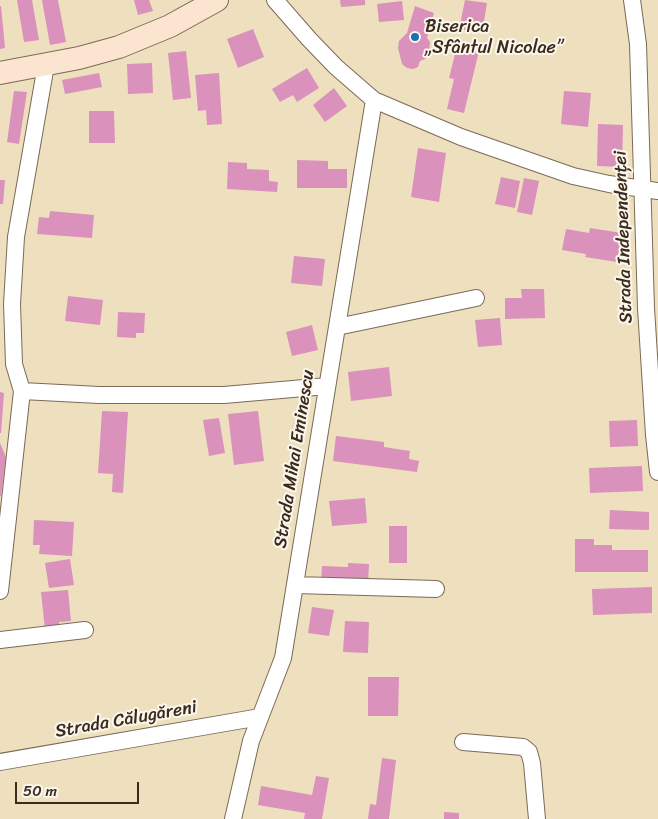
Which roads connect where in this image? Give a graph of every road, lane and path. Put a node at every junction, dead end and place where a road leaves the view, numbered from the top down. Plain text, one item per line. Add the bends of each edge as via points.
1 (217, 0) edge
2 (275, 0) edge
3 (632, 0) edge
4 (46, 65) junction
5 (0, 73) edge
6 (374, 100) junction
7 (650, 191) edge
8 (476, 298) dead end
9 (337, 327) junction
10 (7, 366) edge
11 (328, 386) junction
12 (22, 391) junction
13 (656, 434) edge
14 (658, 472) edge
15 (294, 585) junction
16 (436, 589) dead end
17 (0, 591) edge
18 (85, 630) dead end
19 (0, 640) edge
20 (260, 717) junction
21 (463, 742) dead end
22 (0, 762) edge
23 (232, 819) edge
24 (537, 819) edge

1 - 4 main road via 144,38
2 - 6 street via 322,53
3 - 7 street, Strada Independenței
4 - 5 main road
4 - 10 street via 16,237
6 - 7 street via 461,138 573,176
6 - 9 street, Strada Mihai Eminescu
7 - 13 street, Strada Independenței via 646,308
8 - 9 street
9 - 11 street, Strada Mihai Eminescu
10 - 12 street
11 - 12 street via 224,395
11 - 15 street, Strada Mihai Eminescu
12 - 17 street
13 - 14 street, Strada Independenței
15 - 16 street
15 - 20 street, Strada Mihai Eminescu via 283,658
18 - 19 street
20 - 22 street, Strada Călugăreni
20 - 23 street, Strada Mihai Eminescu
21 - 24 street via 523,747 529,752

